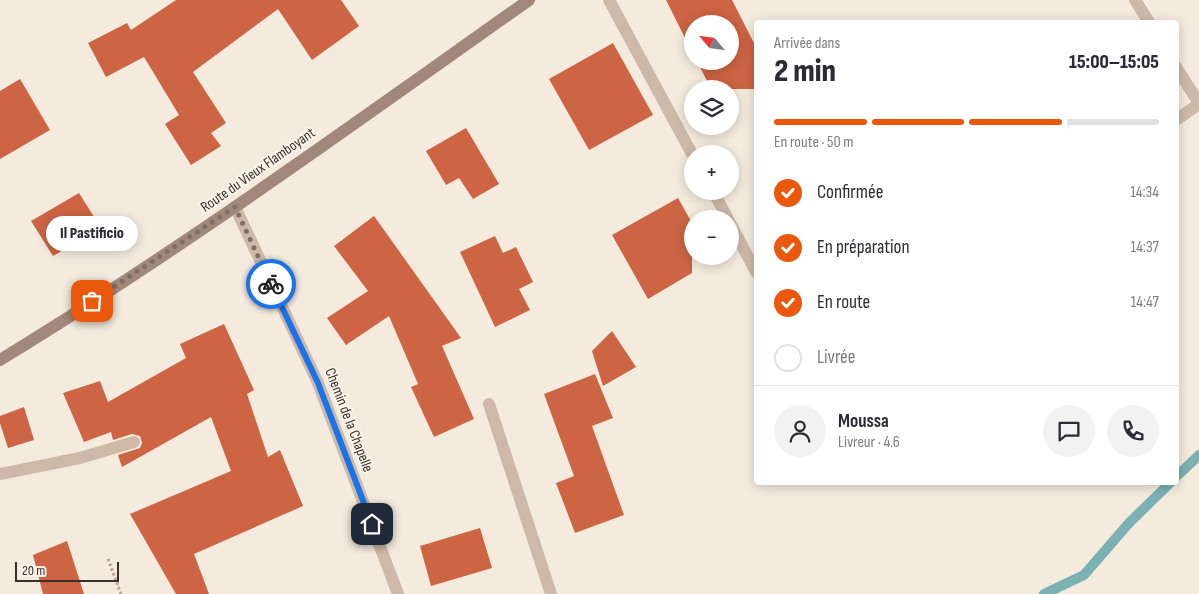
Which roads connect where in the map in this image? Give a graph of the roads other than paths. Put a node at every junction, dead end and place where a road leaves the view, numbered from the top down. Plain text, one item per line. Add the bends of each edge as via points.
1 (529, 0) edge
2 (608, 0) edge
3 (1135, 0) edge
4 (1148, 20) edge
5 (1179, 72) edge
6 (1199, 104) edge
7 (1179, 118) edge
8 (687, 145) edge
9 (235, 207) junction
10 (739, 240) edge
11 (754, 268) edge
12 (0, 360) edge
13 (490, 404) dead end
14 (134, 442) dead end
15 (0, 474) edge
16 (398, 594) edge
17 (550, 594) edge

1 - 9 main road, Route du Vieux Flamboyant
2 - 8 street
3 - 4 street
5 - 6 street
6 - 7 street
9 - 12 main road, Route du Vieux Flamboyant
9 - 16 street, Chemin de la Chapelle via 318,383
10 - 11 street
13 - 17 street
14 - 15 street via 80,458

